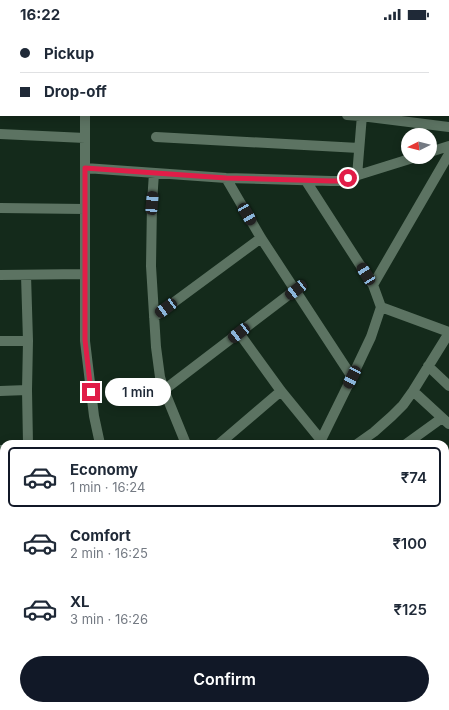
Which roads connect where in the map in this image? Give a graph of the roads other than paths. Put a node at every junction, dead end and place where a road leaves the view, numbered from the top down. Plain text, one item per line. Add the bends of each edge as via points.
1 (85, 116) edge
2 (362, 116) edge
3 (370, 116) edge
4 (449, 126) edge
5 (0, 134) edge
6 (156, 137) dead end
7 (85, 138) junction
8 (449, 146) edge
9 (359, 148) junction
10 (437, 150) edge
11 (449, 154) edge
12 (401, 162) edge
13 (85, 168) junction
14 (154, 173) junction
15 (357, 176) junction
16 (226, 178) junction
17 (306, 180) junction
18 (0, 208) edge
19 (85, 209) junction
20 (261, 238) junction
21 (85, 274) junction
22 (0, 275) edge
23 (26, 275) junction
24 (373, 285) junction
25 (296, 290) junction
26 (381, 307) junction
27 (154, 317) junction
28 (449, 332) edge
29 (239, 333) junction
30 (0, 341) edge
31 (28, 341) junction
32 (428, 366) junction
33 (352, 377) junction
34 (449, 386) edge
35 (27, 390) junction
36 (164, 390) junction
37 (0, 391) edge
38 (281, 391) junction
39 (413, 391) junction
40 (446, 421) edge
41 (28, 440) edge
42 (99, 440) edge
43 (184, 440) edge
44 (223, 440) edge
45 (319, 440) edge
46 (322, 440) edge
47 (363, 440) edge
48 (413, 440) edge

1 - 7 street
2 - 9 street
3 - 4 street
5 - 7 street
6 - 9 street
7 - 13 street
8 - 10 street
9 - 15 street
11 - 24 street
12 - 15 street
13 - 14 street
13 - 19 street
14 - 16 street
14 - 27 street via 151,266
15 - 17 street via 339,181
16 - 17 street
16 - 20 street
17 - 24 street
18 - 19 street
19 - 21 street
20 - 25 street
20 - 27 street
21 - 23 street
21 - 42 street via 85,340
22 - 23 street
23 - 31 street
24 - 26 street
25 - 29 street
25 - 33 street
26 - 28 street
26 - 33 street via 371,337
27 - 36 street via 160,377
28 - 32 street
29 - 36 street
29 - 38 street
30 - 31 street
31 - 35 street
32 - 34 street
32 - 39 street
33 - 46 street
35 - 37 street
35 - 41 street
36 - 43 street
38 - 44 street
38 - 45 street
39 - 40 street
39 - 47 street via 392,416
40 - 48 street

